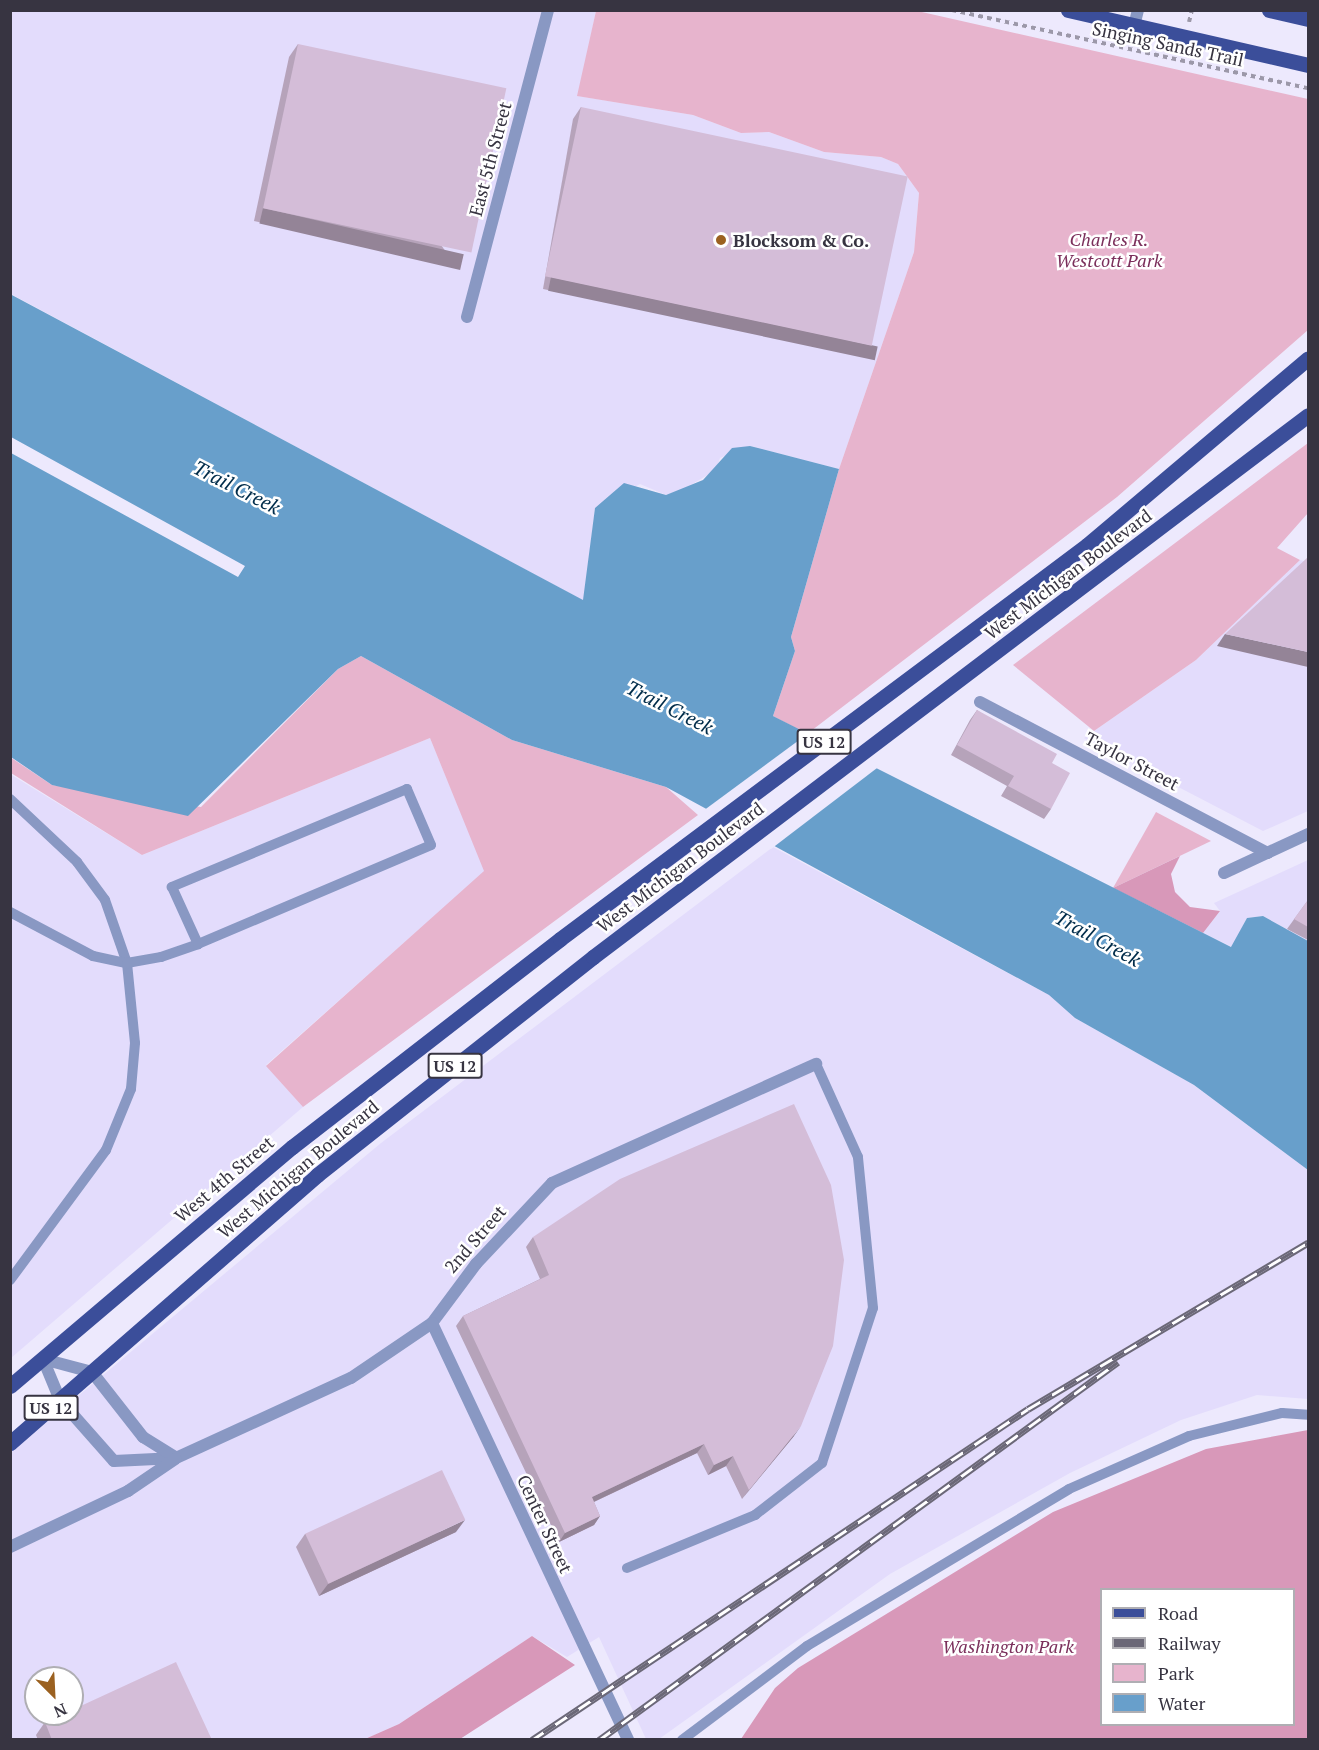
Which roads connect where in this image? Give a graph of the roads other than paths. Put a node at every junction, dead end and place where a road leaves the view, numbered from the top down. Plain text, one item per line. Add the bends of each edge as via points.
1 (548, 10) edge
2 (1068, 10) edge
3 (1138, 10) edge
4 (1269, 10) edge
5 (1308, 19) edge
6 (1134, 26) junction
7 (1308, 65) edge
8 (466, 317) dead end
9 (1308, 358) edge
10 (1308, 415) edge
11 (980, 702) dead end
12 (10, 799) edge
13 (1307, 836) edge
14 (1268, 853) junction
15 (1224, 873) dead end
16 (10, 912) edge
17 (198, 944) junction
18 (127, 963) junction
19 (816, 1064) joint
20 (292, 1147) joint
21 (10, 1280) edge
22 (432, 1323) junction
23 (42, 1359) junction
24 (92, 1372) junction
25 (10, 1386) edge
26 (60, 1400) junction
27 (1308, 1415) edge
28 (10, 1443) edge
29 (176, 1458) junction
30 (10, 1547) edge
31 (627, 1568) dead end
32 (628, 1740) edge
33 (682, 1740) edge

1 - 8 street, East 5th Street
2 - 6 main road
3 - 6 street
4 - 5 main road
6 - 7 main road
9 - 20 main road, West Michigan Boulevard / US 12 via 1088,545 560,939
10 - 24 main road, West Michigan Boulevard / US 12 via 593,957 317,1175
11 - 14 street, Taylor Street
12 - 18 lane via 105,900
13 - 14 street
14 - 15 street
16 - 18 lane via 59,942
17 - 17 lane via 430,845 407,789 172,887
17 - 18 lane
18 - 21 lane via 134,998 131,1089 106,1150
19 - 22 street, 2nd Street via 552,1183 476,1264
19 - 31 lane via 858,1157 873,1308 822,1463 755,1515
20 - 23 main road, West 4th Street / US 12
22 - 29 street, 2nd Street via 351,1378
22 - 32 street, Center Street
23 - 24 street
23 - 25 main road, US 12
23 - 26 street, 2nd Street
24 - 26 main road, US 12
24 - 29 street via 143,1437
26 - 28 main road, US 12
26 - 29 street, 2nd Street via 114,1461
27 - 33 lane via 1282,1413 1189,1436 1069,1490 807,1646
29 - 30 street via 128,1491

